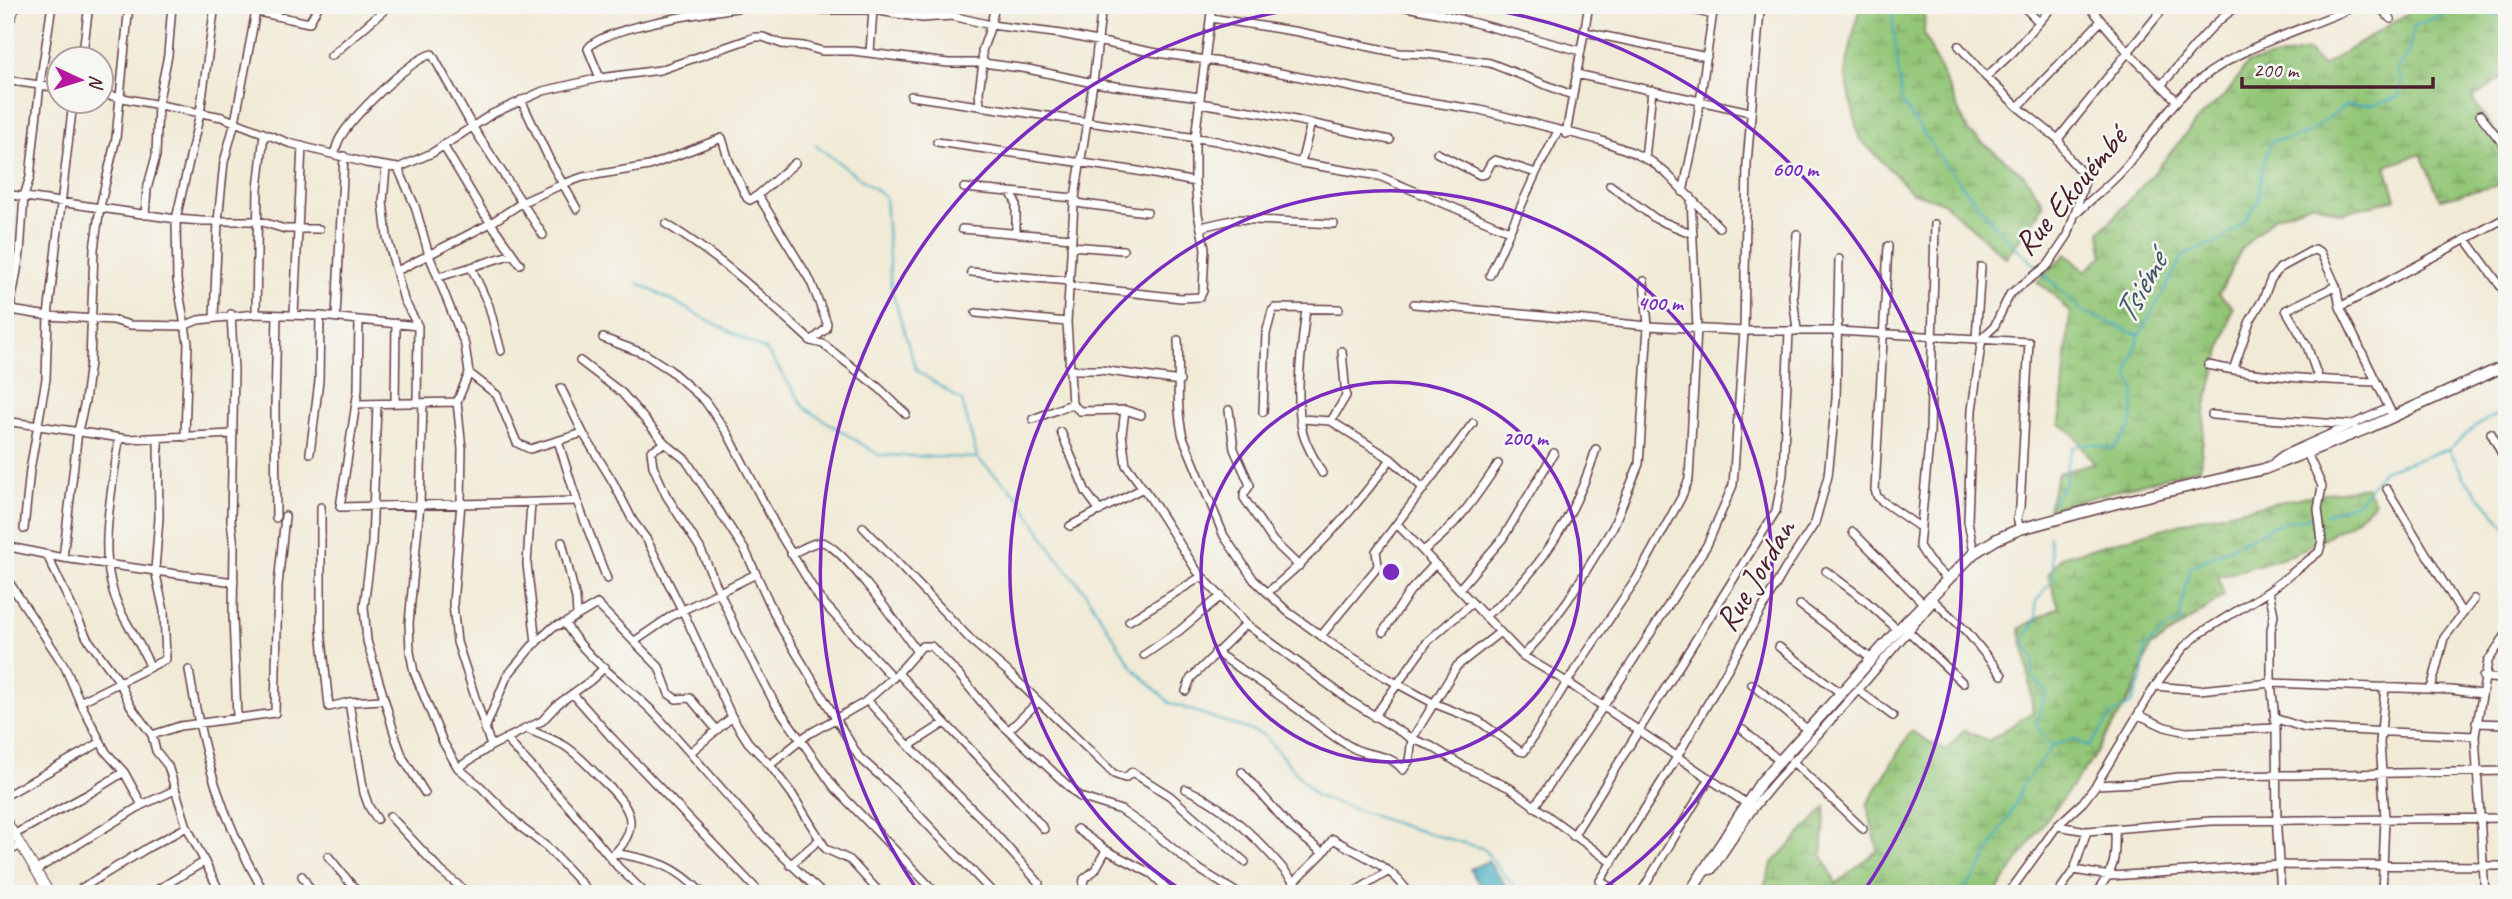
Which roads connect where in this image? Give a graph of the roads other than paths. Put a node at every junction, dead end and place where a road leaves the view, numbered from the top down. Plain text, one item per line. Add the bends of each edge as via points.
1 (16, 5) edge
2 (52, 5) edge
3 (89, 5) edge
4 (129, 5) edge
5 (172, 5) edge
6 (215, 5) edge
7 (226, 5) edge
8 (277, 5) edge
9 (319, 5) edge
10 (390, 5) edge
11 (765, 5) edge
12 (779, 5) edge
13 (995, 5) edge
14 (1102, 5) edge
15 (1212, 5) edge
16 (1396, 5) edge
17 (1590, 5) edge
18 (1674, 5) edge
19 (1714, 5) edge
20 (2022, 5) edge
21 (2054, 5) edge
22 (2088, 5) edge
23 (2240, 5) edge
24 (2358, 5) edge
25 (2378, 5) edge
26 (238, 6) edge
27 (2162, 7) edge
28 (873, 10) junction
29 (1760, 10) dead end
30 (256, 11) junction
31 (1713, 15) junction
32 (276, 16) junction
33 (1211, 18) junction
34 (2391, 19) dead end
35 (2039, 22) junction
36 (2101, 22) junction
37 (991, 25) junction
38 (5, 31) edge
39 (1585, 32) junction
40 (1098, 41) junction
41 (84, 46) edge
42 (1959, 46) dead end
43 (1581, 51) junction
44 (2127, 51) junction
45 (870, 52) junction
46 (331, 56) dead end
47 (1707, 57) junction
48 (1205, 60) junction
49 (983, 63) junction
50 (1576, 75) junction
51 (1986, 77) junction
52 (600, 78) junction
53 (5, 80) edge
54 (1093, 83) junction
55 (40, 84) junction
56 (2162, 84) junction
57 (46, 85) edge
58 (1652, 90) junction
59 (1572, 95) junction
60 (116, 96) edge
61 (911, 96) dead end
62 (121, 97) junction
63 (521, 100) junction
64 (1200, 100) junction
65 (2176, 100) junction
66 (1699, 103) junction
67 (159, 104) junction
68 (980, 106) junction
69 (2018, 107) junction
70 (1750, 112) junction
71 (200, 113) junction
72 (2480, 115) dead end
73 (71, 116) edge
74 (235, 122) junction
75 (1086, 122) junction
76 (1311, 123) junction
77 (472, 126) junction
78 (1558, 131) junction
79 (264, 134) junction
80 (1566, 134) junction
81 (1195, 138) junction
82 (2058, 138) junction
83 (1390, 140) dead end
84 (937, 142) dead end
85 (443, 145) junction
86 (302, 146) junction
87 (2507, 149) edge
88 (1437, 153) dead end
89 (334, 154) junction
90 (344, 156) junction
91 (1645, 159) junction
92 (795, 163) dead end
93 (1079, 163) junction
94 (1301, 163) junction
95 (386, 167) junction
96 (398, 168) junction
97 (1536, 173) junction
98 (1195, 182) junction
99 (563, 184) junction
100 (1610, 185) dead end
101 (964, 188) dead end
102 (1684, 192) junction
103 (1011, 193) junction
104 (5, 194) edge
105 (24, 195) junction
106 (758, 195) junction
107 (1691, 197) junction
108 (1074, 198) junction
109 (61, 201) junction
110 (523, 202) junction
111 (100, 207) junction
112 (577, 209) dead end
113 (1147, 212) dead end
114 (145, 215) junction
115 (2075, 215) junction
116 (176, 219) junction
117 (2506, 219) edge
118 (258, 220) junction
119 (218, 221) junction
120 (491, 223) junction
121 (1334, 224) dead end
122 (1935, 224) dead end
123 (666, 225) dead end
124 (299, 227) junction
125 (1201, 227) junction
126 (1719, 227) dead end
127 (319, 229) dead end
128 (962, 229) dead end
129 (1509, 231) junction
130 (1016, 233) junction
131 (1693, 234) junction
132 (1797, 234) dead end
133 (543, 235) dead end
134 (2466, 239) junction
135 (1072, 242) junction
136 (1888, 246) dead end
137 (1123, 250) dead end
138 (513, 254) junction
139 (429, 255) junction
140 (1839, 259) dead end
141 (520, 264) dead end
142 (471, 267) junction
143 (1981, 267) dead end
144 (397, 271) junction
145 (971, 272) dead end
146 (1490, 275) dead end
147 (439, 277) junction
148 (1644, 281) dead end
149 (1069, 284) junction
150 (2336, 286) junction
151 (2507, 295) edge
152 (1414, 304) dead end
153 (2340, 307) junction
154 (1306, 309) junction
155 (1339, 309) dead end
156 (8, 310) edge
157 (976, 313) dead end
158 (231, 314) junction
159 (256, 314) junction
160 (277, 314) junction
161 (294, 315) junction
162 (48, 316) junction
163 (320, 316) junction
164 (337, 317) junction
165 (214, 318) junction
166 (90, 320) junction
167 (359, 320) junction
168 (1068, 322) junction
169 (396, 323) junction
170 (184, 326) junction
171 (418, 326) junction
172 (1648, 326) junction
173 (1697, 328) junction
174 (1793, 330) junction
175 (1744, 331) junction
176 (1837, 331) junction
177 (1884, 334) junction
178 (1932, 336) junction
179 (603, 338) dead end
180 (1979, 338) junction
181 (1178, 340) dead end
182 (811, 341) junction
183 (1342, 351) dead end
184 (501, 352) dead end
185 (580, 361) dead end
186 (2208, 365) dead end
187 (2507, 365) edge
188 (1069, 370) junction
189 (2232, 370) junction
190 (469, 373) junction
191 (5, 374) edge
192 (2319, 380) junction
193 (1180, 381) junction
194 (2376, 382) junction
195 (561, 388) dead end
196 (420, 402) junction
197 (457, 402) junction
198 (395, 403) junction
199 (356, 404) junction
200 (377, 404) junction
201 (1072, 404) junction
202 (1125, 410) junction
203 (1229, 410) dead end
204 (1263, 412) dead end
205 (2391, 412) junction
206 (906, 414) dead end
207 (1140, 415) dead end
208 (2212, 415) dead end
209 (1033, 419) dead end
210 (1301, 419) junction
211 (5, 421) edge
212 (1331, 422) junction
213 (1473, 423) dead end
214 (39, 425) junction
215 (2354, 425) junction
216 (78, 431) junction
217 (1061, 432) dead end
218 (583, 433) junction
219 (2491, 433) dead end
220 (233, 434) junction
221 (185, 437) junction
222 (158, 438) junction
223 (119, 439) junction
224 (558, 441) junction
225 (665, 443) junction
226 (1596, 449) dead end
227 (310, 453) dead end
228 (1554, 453) dead end
229 (2307, 453) junction
230 (1391, 459) junction
231 (1498, 464) dead end
232 (2507, 464) edge
233 (2264, 468) junction
234 (1322, 473) dead end
235 (1143, 488) junction
236 (1424, 489) junction
237 (2387, 489) dead end
238 (577, 501) junction
239 (461, 502) junction
240 (420, 503) junction
241 (531, 503) junction
242 (374, 504) junction
243 (321, 507) dead end
244 (1100, 511) junction
245 (285, 516) dead end
246 (276, 518) dead end
247 (1398, 524) junction
248 (1070, 526) dead end
249 (863, 527) dead end
250 (1921, 528) junction
251 (24, 529) dead end
252 (2020, 529) junction
253 (1853, 532) dead end
254 (562, 542) dead end
255 (5, 546) edge
256 (1423, 551) junction
257 (1974, 553) junction
258 (791, 554) junction
259 (47, 555) junction
260 (63, 558) junction
261 (106, 564) junction
262 (1436, 564) junction
263 (1299, 566) junction
264 (155, 570) junction
265 (1826, 571) dead end
266 (756, 573) junction
267 (5, 576) edge
268 (1201, 577) junction
269 (607, 579) dead end
270 (1947, 579) junction
271 (234, 582) junction
272 (1460, 588) junction
273 (2269, 591) junction
274 (720, 592) junction
275 (1268, 592) junction
276 (1221, 596) junction
277 (2474, 599) dead end
278 (1929, 600) junction
279 (1472, 603) junction
280 (1800, 605) dead end
281 (682, 610) junction
282 (2462, 613) junction
283 (577, 615) junction
284 (1485, 616) junction
285 (1129, 621) dead end
286 (565, 623) junction
287 (1246, 624) junction
288 (1903, 629) junction
289 (1383, 632) dead end
290 (1500, 632) junction
291 (2507, 633) edge
292 (1321, 636) junction
293 (635, 641) junction
294 (536, 643) junction
295 (1779, 647) dead end
296 (917, 652) junction
297 (1215, 652) junction
298 (1144, 655) dead end
299 (1523, 656) junction
300 (1873, 660) junction
301 (150, 666) junction
302 (605, 667) junction
303 (189, 670) dead end
304 (896, 676) junction
305 (2002, 676) dead end
306 (2483, 677) junction
307 (2507, 680) edge
308 (119, 681) junction
309 (1567, 682) junction
310 (1962, 683) dead end
311 (2271, 683) junction
312 (1398, 684) junction
313 (1752, 684) dead end
314 (2155, 686) junction
315 (2385, 687) junction
316 (2431, 689) junction
317 (1858, 690) junction
318 (1186, 691) dead end
319 (573, 694) junction
320 (1842, 694) junction
321 (2482, 694) junction
322 (382, 700) junction
323 (867, 700) junction
324 (80, 702) junction
325 (349, 702) junction
326 (1038, 702) junction
327 (1433, 703) junction
328 (1603, 707) junction
329 (2139, 715) junction
330 (1894, 716) dead end
331 (237, 717) junction
332 (732, 717) junction
333 (1374, 717) junction
334 (837, 718) junction
335 (2274, 718) junction
336 (198, 723) junction
337 (2476, 723) junction
338 (943, 724) junction
339 (2507, 724) edge
340 (525, 728) junction
341 (2276, 728) junction
342 (485, 729) junction
343 (716, 729) junction
344 (1009, 730) junction
345 (1743, 730) dead end
346 (1808, 730) junction
347 (1639, 732) junction
348 (2380, 732) junction
349 (152, 735) junction
350 (2475, 736) junction
351 (506, 739) junction
352 (1412, 739) junction
353 (801, 740) junction
354 (102, 742) junction
355 (491, 746) junction
356 (909, 746) junction
357 (691, 752) junction
358 (1677, 757) junction
359 (1787, 759) junction
360 (770, 765) junction
361 (458, 768) junction
362 (2479, 771) junction
363 (2507, 771) edge
364 (124, 772) junction
365 (1242, 772) dead end
366 (2382, 775) junction
367 (2277, 776) junction
368 (1710, 778) junction
369 (2096, 785) junction
370 (1186, 789) dead end
371 (175, 790) junction
372 (425, 793) dead end
373 (5, 796) edge
374 (142, 804) junction
375 (1747, 804) junction
376 (1534, 807) junction
377 (390, 816) dead end
378 (2385, 818) junction
379 (2481, 818) junction
380 (2507, 818) edge
381 (5, 819) edge
382 (377, 819) dead end
383 (2278, 820) junction
384 (2057, 826) junction
385 (187, 827) junction
386 (1044, 829) dead end
387 (1077, 829) dead end
388 (1863, 829) dead end
389 (2115, 829) junction
390 (2087, 831) junction
391 (15, 834) junction
392 (1573, 836) junction
393 (819, 840) junction
394 (21, 845) junction
395 (1105, 850) junction
396 (5, 853) edge
397 (1323, 853) junction
398 (613, 855) junction
399 (328, 856) dead end
400 (204, 862) junction
401 (1245, 862) dead end
402 (1612, 863) junction
403 (2280, 864) junction
404 (2384, 864) junction
405 (790, 865) junction
406 (2507, 866) edge
407 (2483, 867) junction
408 (36, 870) junction
409 (2074, 870) junction
410 (1389, 871) junction
411 (1702, 872) junction
412 (302, 876) dead end
413 (2110, 876) junction
414 (1294, 881) junction
415 (1039, 883) dead end
416 (1353, 893) edge
417 (50, 894) edge
418 (72, 894) edge
419 (150, 894) edge
420 (220, 894) edge
421 (265, 894) edge
422 (313, 894) edge
423 (359, 894) edge
424 (469, 894) edge
425 (591, 894) edge
426 (646, 894) edge
427 (703, 894) edge
428 (761, 894) edge
429 (823, 894) edge
430 (881, 894) edge
431 (937, 894) edge
432 (994, 894) edge
433 (1088, 894) edge
434 (1172, 894) edge
435 (1239, 894) edge
436 (1303, 894) edge
437 (1409, 894) edge
438 (1621, 894) edge
439 (1640, 894) edge
440 (1689, 894) edge
441 (2008, 894) edge
442 (2057, 894) edge
443 (2095, 894) edge
444 (2281, 894) edge
445 (2382, 894) edge
446 (2485, 894) edge

1 - 38 street
2 - 55 street
3 - 41 street
4 - 62 street
5 - 67 street
6 - 71 street
7 - 26 street
8 - 32 street
9 - 32 street via 309,23
10 - 46 street
11 - 52 street via 643,23 594,42 588,50
12 - 28 street
13 - 37 street
14 - 40 street
15 - 33 street
16 - 43 street
17 - 39 street
18 - 31 street
19 - 31 street
20 - 35 street
21 - 35 street
22 - 36 street
23 - 56 street via 2216,22
24 - 65 street, Rue Ekouémbé via 2246,50
25 - 34 street
26 - 30 street
27 - 44 street
28 - 37 street via 922,18 952,16
28 - 45 street
29 - 70 street
30 - 32 street
30 - 74 street
31 - 47 street
33 - 48 street
33 - 59 street via 1399,53 1490,63
35 - 51 street
36 - 44 street
36 - 69 street
37 - 40 street
37 - 49 street
39 - 43 street
39 - 47 street
40 - 48 street
40 - 54 street
42 - 51 street
43 - 50 street
44 - 56 street
44 - 82 street
45 - 49 street
45 - 52 street via 822,51 755,37 672,67
47 - 66 street
48 - 64 street
48 - 78 street via 1480,110
49 - 54 street
49 - 68 street
50 - 58 street
50 - 59 street
51 - 69 street
52 - 63 street
53 - 55 street
54 - 64 street
54 - 75 street
55 - 57 street
55 - 105 street
56 - 65 street
58 - 66 street
58 - 91 street
59 - 80 street
60 - 62 street
61 - 68 street
62 - 67 street
62 - 111 street
63 - 77 street
63 - 99 street
64 - 76 street
64 - 81 street
65 - 115 street, Rue Ekouémbé via 2112,183
66 - 70 street
66 - 102 street
67 - 71 street
67 - 114 street via 156,156
68 - 75 street
69 - 82 street
70 - 175 street
71 - 74 street
71 - 116 street
72 - 87 street
73 - 109 street
74 - 79 street
74 - 119 street via 224,162
75 - 81 street
75 - 93 street
76 - 83 street
76 - 94 street
77 - 85 street
77 - 89 street via 432,54 366,106 340,138
77 - 110 street
78 - 80 street
78 - 97 street
79 - 86 street
79 - 118 street
80 - 91 street via 1617,145
81 - 94 street
81 - 98 street
82 - 115 street via 2086,178
84 - 93 street
85 - 96 street
85 - 120 street
86 - 89 street
86 - 124 street
88 - 97 street via 1483,176 1495,160
89 - 90 street
90 - 95 street
90 - 164 street
91 - 102 street
92 - 106 street
93 - 98 street
93 - 108 street
94 - 129 street via 1379,176
95 - 96 street
95 - 144 street via 384,218
96 - 139 street
97 - 129 street
98 - 125 street
99 - 106 street via 649,166 722,138 747,198
99 - 110 street
99 - 112 street
100 - 131 street via 1656,219
101 - 103 street
102 - 107 street
103 - 108 street
103 - 130 street via 1016,203
104 - 105 street
105 - 109 street
105 - 156 street via 20,253
106 - 182 street via 811,282 827,323
107 - 126 street
107 - 131 street
108 - 113 street via 1083,204
108 - 135 street
109 - 111 street
109 - 162 street
110 - 120 street
110 - 133 street
111 - 114 street
111 - 166 street
114 - 116 street
115 - 180 street, Rue Ekouémbé via 2048,265 2013,290 1994,327
116 - 119 street
116 - 170 street via 177,280
117 - 134 street
118 - 119 street
118 - 124 street via 285,229
118 - 159 street
119 - 165 street
120 - 138 street
120 - 139 street
121 - 125 street via 1236,219
122 - 178 street
123 - 182 street via 740,275
124 - 127 street
124 - 161 street
125 - 149 street via 1205,248 1200,297
128 - 130 street
129 - 146 street
130 - 135 street
131 - 173 street
132 - 174 street
134 - 151 street
134 - 153 street
135 - 137 street
135 - 149 street
136 - 177 street
138 - 141 street
138 - 142 street
139 - 144 street
139 - 147 street
140 - 176 street, Rue Jordan
142 - 147 street
142 - 184 street via 489,306
143 - 180 street
144 - 171 street via 404,300
145 - 149 street
147 - 190 street via 462,333
148 - 172 street
149 - 168 street
150 - 153 street
150 - 189 street via 2319,250 2280,268 2250,321
150 - 192 street via 2286,310 2307,346
152 - 172 street
153 - 194 street
154 - 155 street
154 - 204 street via 1272,311 1266,334
154 - 210 street
156 - 162 street
156 - 191 street
157 - 168 street
158 - 159 street
158 - 165 street
158 - 220 street
159 - 160 street
160 - 161 street
160 - 246 street
161 - 163 street
162 - 166 street
162 - 214 street
163 - 164 street
163 - 227 street via 319,380
164 - 167 street
165 - 170 street
166 - 170 street
166 - 216 street via 85,401
167 - 169 street
167 - 199 street
168 - 188 street
169 - 171 street
169 - 198 street
170 - 221 street via 188,343
171 - 196 street
172 - 173 street
172 - 299 street via 1639,464 1614,527 1568,600
173 - 175 street
173 - 309 street via 1686,488 1637,578
174 - 175 street
174 - 176 street
174 - 347 street via 1783,474 1776,511
175 - 328 street via 1736,465 1727,503 1707,545
176 - 177 street
176 - 358 street, Rue Jordan via 1828,476 1815,523
177 - 178 street
177 - 250 street via 1875,490 1882,501
178 - 180 street
178 - 250 street via 1930,433
179 - 258 street via 645,354 705,401 728,434
180 - 252 street via 2030,343 2017,518
180 - 257 street, Rue Ekouémbé via 1968,520
181 - 193 street
182 - 206 street via 823,344
183 - 212 street via 1346,396
185 - 225 street via 621,393
186 - 189 street
187 - 205 main road
188 - 193 street
188 - 201 street
189 - 192 street
190 - 197 street
190 - 224 street via 497,395 517,443 530,449
192 - 194 street
193 - 275 street via 1179,421 1215,518 1239,560
194 - 205 street
195 - 218 street
196 - 197 street
196 - 198 street
196 - 240 street
197 - 239 street
198 - 200 street
199 - 200 street
199 - 242 street via 340,507
200 - 242 street
201 - 202 street via 1080,411
201 - 209 street
202 - 207 street
202 - 235 street via 1125,461
203 - 263 street via 1234,449 1250,485 1244,498 1273,541
205 - 215 street
205 - 229 main road
208 - 215 street
210 - 212 street
210 - 234 street via 1303,434
211 - 214 street
212 - 230 street
213 - 236 street
214 - 216 street
214 - 251 street
215 - 233 street via 2283,455
216 - 223 street
216 - 260 street
217 - 244 street via 1086,492
218 - 224 street
218 - 281 street via 647,540
219 - 232 street
220 - 221 street
220 - 271 street
221 - 222 street
222 - 223 street
222 - 264 street
223 - 261 street
224 - 238 street
225 - 266 street via 686,460 700,480
225 - 274 street via 651,451 653,466
226 - 284 street via 1575,504 1546,551 1506,600
228 - 272 street via 1503,538
229 - 233 main road
229 - 273 street via 2322,486 2319,552
230 - 236 street
230 - 263 street
231 - 256 street via 1443,537
233 - 252 main road
235 - 244 street
235 - 268 street
236 - 247 street
237 - 282 street
238 - 241 street
238 - 269 street
239 - 240 street
239 - 241 street
239 - 342 street via 454,625
240 - 242 street
240 - 361 street via 410,652 426,702
241 - 294 street via 527,564
242 - 322 street via 364,607 367,641
243 - 325 street via 321,629 329,707
244 - 248 street
245 - 331 street via 275,713
247 - 256 street
247 - 292 street via 1376,551 1376,569
249 - 326 street via 972,641
250 - 270 street via 1921,552
252 - 257 main road
253 - 278 street
254 - 283 street
255 - 259 street
256 - 262 street
257 - 270 main road
258 - 296 street via 818,542 827,544 863,579
258 - 304 street via 819,598
259 - 260 street
259 - 308 street via 87,638
260 - 261 street
261 - 264 street
261 - 301 street via 122,613
262 - 272 street
262 - 289 street via 1410,591
263 - 275 street
264 - 271 street
264 - 301 street via 167,656 164,662
265 - 288 street
266 - 274 street
266 - 334 street via 780,626
267 - 324 street via 65,667
268 - 276 street
268 - 285 street
270 - 278 main road
271 - 331 street
272 - 279 street
273 - 311 street via 2274,615
273 - 314 street via 2199,634
274 - 281 street
274 - 353 street via 774,702
275 - 292 street
276 - 287 street
276 - 298 street
277 - 282 street
278 - 288 main road
278 - 305 street via 1967,632
279 - 284 street
279 - 312 street via 1428,641
280 - 300 street
281 - 293 street
281 - 332 street
282 - 316 street via 2444,638
283 - 286 street
283 - 293 street via 594,604 601,606
284 - 290 street
286 - 294 street via 553,627
286 - 302 street
287 - 297 street
287 - 333 street
288 - 300 main road
288 - 310 street
288 - 317 street
290 - 299 street
290 - 327 street via 1457,666
291 - 306 street
292 - 312 street
293 - 343 street via 659,667 669,694 676,699 690,698
294 - 342 street via 507,676
295 - 320 street
296 - 304 street
296 - 344 street via 922,646 931,646
297 - 318 street via 1191,678
297 - 352 street via 1335,738 1358,750 1380,754 1404,770
299 - 309 street
300 - 320 main road
301 - 308 street
302 - 319 street
302 - 357 street
303 - 336 street
304 - 323 street
304 - 338 street
306 - 307 street
306 - 321 street
308 - 324 street
308 - 349 street
309 - 327 street via 1524,752 1479,721
309 - 328 street
311 - 314 street via 2199,690
311 - 315 street
311 - 335 street
312 - 327 street
312 - 333 street
313 - 346 street
314 - 329 street
315 - 316 street
315 - 348 street
316 - 321 street
317 - 330 street
317 - 359 street
319 - 340 street via 542,721
319 - 428 street
320 - 346 main road
321 - 337 street
322 - 325 street
322 - 372 street via 403,758
323 - 334 street
323 - 356 street
324 - 354 street
325 - 382 street via 364,793
326 - 344 street
326 - 401 street via 1114,774 1125,778 1132,772 1170,796
327 - 352 street
328 - 347 street
328 - 376 street
329 - 341 street via 2186,732
329 - 369 street
331 - 336 street
332 - 343 street
332 - 360 street
333 - 352 street
334 - 353 street
334 - 432 street via 859,757
335 - 341 street
335 - 348 street via 2305,728
336 - 349 street
336 - 421 street via 230,827
337 - 339 street
337 - 350 street
338 - 356 street
338 - 386 street via 1000,778
340 - 351 street
340 - 398 street via 568,747 624,801 631,825
341 - 367 street
342 - 355 street
343 - 357 street
344 - 435 street via 1080,797 1121,810
345 - 359 street
346 - 359 main road
347 - 358 street
347 - 392 street
348 - 350 street
348 - 366 street
349 - 371 street
350 - 362 street
351 - 355 street
351 - 398 street
352 - 376 street via 1510,788
353 - 360 street
353 - 431 street via 834,787
354 - 364 street
354 - 373 street
355 - 361 street
356 - 415 street
357 - 405 street
358 - 368 street
358 - 402 street, Rue Jordan
359 - 375 main road via 1761,782
359 - 388 street
359 - 411 street via 1712,870
360 - 393 street
361 - 425 street via 547,847
362 - 363 street
362 - 366 street
362 - 379 street
364 - 374 street
364 - 391 street
365 - 397 street via 1290,827
366 - 367 street
366 - 378 street
367 - 369 street via 2178,777
367 - 383 street
368 - 375 street
368 - 439 street
369 - 384 street
370 - 414 street via 1237,822
371 - 374 street
371 - 385 street
374 - 408 street
375 - 411 main road
376 - 392 street
377 - 424 street
378 - 379 street
378 - 383 street
378 - 404 street
379 - 380 street
379 - 407 street
381 - 391 street
383 - 389 street
383 - 403 street
384 - 390 street
384 - 441 street
385 - 400 street
385 - 418 street
387 - 395 street
389 - 390 street
389 - 413 street
390 - 409 street
391 - 394 street
392 - 402 street
393 - 405 street
393 - 430 street via 831,853 850,860
394 - 396 street
394 - 408 street
395 - 433 street via 1095,870 1084,879
395 - 434 street via 1141,867
397 - 410 street via 1334,839
397 - 414 street
398 - 426 street
398 - 427 street via 649,860 679,871
399 - 423 street
400 - 419 street
400 - 420 street
402 - 438 street, Rue Jordan via 1600,881
403 - 404 street
403 - 413 street
403 - 444 street
404 - 407 street
404 - 445 street
405 - 429 street
406 - 407 street
407 - 446 street
408 - 417 street
409 - 413 street
409 - 442 street
410 - 416 street
410 - 437 street
411 - 440 main road
412 - 422 street
413 - 443 street
414 - 436 street

